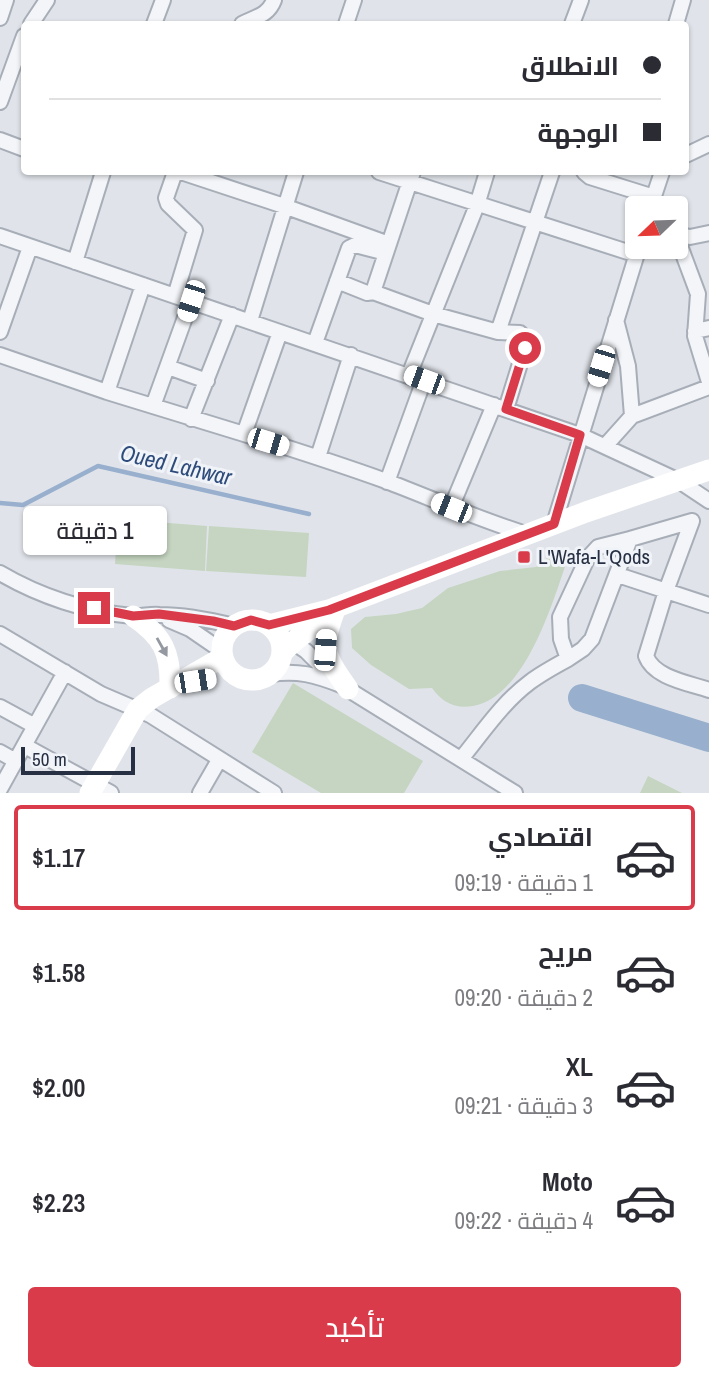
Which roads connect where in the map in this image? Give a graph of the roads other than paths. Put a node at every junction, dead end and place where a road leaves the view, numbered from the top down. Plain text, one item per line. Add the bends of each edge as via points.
1 (6, 0) edge
2 (47, 0) edge
3 (163, 0) edge
4 (274, 0) edge
5 (354, 0) edge
6 (683, 0) edge
7 (578, 1) edge
8 (0, 18) edge
9 (33, 21) edge
10 (156, 21) edge
11 (249, 21) edge
12 (346, 21) edge
13 (573, 21) edge
14 (677, 21) edge
15 (21, 42) edge
16 (0, 102) edge
17 (0, 140) edge
18 (709, 144) edge
19 (21, 148) edge
20 (689, 154) edge
21 (98, 175) edge
22 (174, 175) edge
23 (190, 175) edge
24 (295, 175) edge
25 (486, 175) edge
26 (551, 175) edge
27 (588, 175) edge
28 (662, 175) edge
29 (412, 177) edge
30 (637, 196) edge
31 (654, 196) edge
32 (477, 205) junction
33 (284, 206) junction
34 (534, 220) junction
35 (709, 233) edge
36 (0, 236) edge
37 (688, 237) edge
38 (30, 247) junction
39 (625, 247) edge
40 (387, 249) junction
41 (635, 259) edge
42 (685, 259) edge
43 (75, 262) junction
44 (337, 281) junction
45 (143, 285) junction
46 (373, 292) junction
47 (176, 296) junction
48 (191, 301) junction
49 (433, 314) junction
50 (232, 315) junction
51 (616, 320) junction
52 (250, 321) junction
53 (702, 329) edge
54 (0, 332) edge
55 (280, 332) junction
56 (498, 332) junction
57 (315, 343) junction
58 (0, 355) edge
59 (351, 355) junction
60 (168, 367) junction
61 (409, 375) junction
62 (424, 380) junction
63 (207, 381) junction
64 (709, 382) edge
65 (709, 387) edge
66 (107, 392) junction
67 (153, 406) junction
68 (500, 407) junction
69 (632, 416) junction
70 (191, 419) junction
71 (244, 434) junction
72 (580, 435) junction
73 (606, 446) junction
74 (318, 457) junction
75 (709, 470) edge
76 (679, 481) junction
77 (387, 482) junction
78 (709, 501) edge
79 (451, 508) junction
80 (554, 524) junction
81 (526, 534) junction
82 (630, 539) junction
83 (0, 573) edge
84 (618, 575) junction
85 (666, 591) junction
86 (709, 606) edge
87 (333, 609) junction
88 (159, 614) junction
89 (133, 616) junction
90 (234, 626) junction
91 (0, 634) edge
92 (280, 637) junction
93 (223, 654) junction
94 (568, 659) junction
95 (65, 672) junction
96 (271, 674) junction
97 (235, 675) junction
98 (172, 686) junction
99 (344, 687) junction
100 (709, 690) edge
101 (0, 707) edge
102 (138, 709) junction
103 (36, 726) junction
104 (25, 746) junction
105 (0, 752) edge
106 (461, 759) junction
107 (219, 760) junction
108 (16, 761) junction
109 (0, 789) edge
110 (99, 790) edge
111 (200, 793) edge
112 (274, 793) edge
113 (515, 793) edge

1 - 8 street
2 - 9 street
3 - 10 street
4 - 11 street via 264,15
5 - 12 street
6 - 14 street
7 - 13 street
15 - 16 street
17 - 19 street
18 - 20 street
21 - 43 street
22 - 47 street via 168,204 195,230
23 - 33 street
24 - 33 street
25 - 32 street
26 - 34 street
27 - 30 street
28 - 31 street
29 - 32 street
29 - 40 street
32 - 34 street
32 - 49 street
33 - 40 street
33 - 52 street
34 - 39 street
34 - 56 street
35 - 37 street
36 - 38 street
38 - 43 street
38 - 54 street
40 - 44 street via 352,245
40 - 46 street
41 - 51 street
42 - 53 street via 698,293
43 - 45 street
44 - 46 street
44 - 57 street
45 - 47 street
45 - 66 street
46 - 49 street
47 - 48 street
48 - 50 street
48 - 60 street
49 - 56 street
49 - 61 street
50 - 52 street
50 - 63 street
51 - 69 street via 628,366
51 - 72 street
52 - 55 street
53 - 64 street via 696,343
55 - 57 street
55 - 71 street
56 - 68 street via 520,334 527,341
57 - 59 street
58 - 66 street
59 - 61 street
59 - 74 street
60 - 63 street
60 - 67 street
61 - 62 street
62 - 68 street
62 - 77 street
63 - 70 street
65 - 69 street
66 - 67 street
67 - 70 street
68 - 72 street
68 - 79 street
69 - 73 street
70 - 71 street
71 - 74 street
72 - 73 street
72 - 80 street
73 - 76 street
74 - 77 street
75 - 76 street
76 - 78 street
76 - 80 street
77 - 79 street
79 - 81 street
80 - 81 street
81 - 87 street
82 - 84 street
82 - 85 street via 692,520
82 - 94 street via 598,547 587,559 560,617
83 - 89 street via 24,587 74,604
84 - 85 street
84 - 94 street via 592,639
85 - 86 street
85 - 100 street via 647,649 649,664 665,675
87 - 92 street
87 - 99 street via 325,650
88 - 89 street
88 - 90 street
88 - 93 street via 190,629
89 -> 98 street via 167,651
90 - 92 street via 251,620
90 - 93 street via 227,633
91 - 95 street
92 - 96 street via 280,661
92 - 99 street
93 - 97 street
93 - 98 street
94 - 106 street via 518,691
95 - 102 street
95 - 103 street
96 - 97 street via 253,680
96 - 99 street via 293,671
97 - 98 street
98 - 102 street
99 - 106 street
101 - 103 street
102 - 107 street
102 - 110 street
103 - 104 street
104 - 108 street
104 - 110 street
105 - 108 street
106 - 113 street
107 - 111 street
107 - 112 street
108 - 109 street

